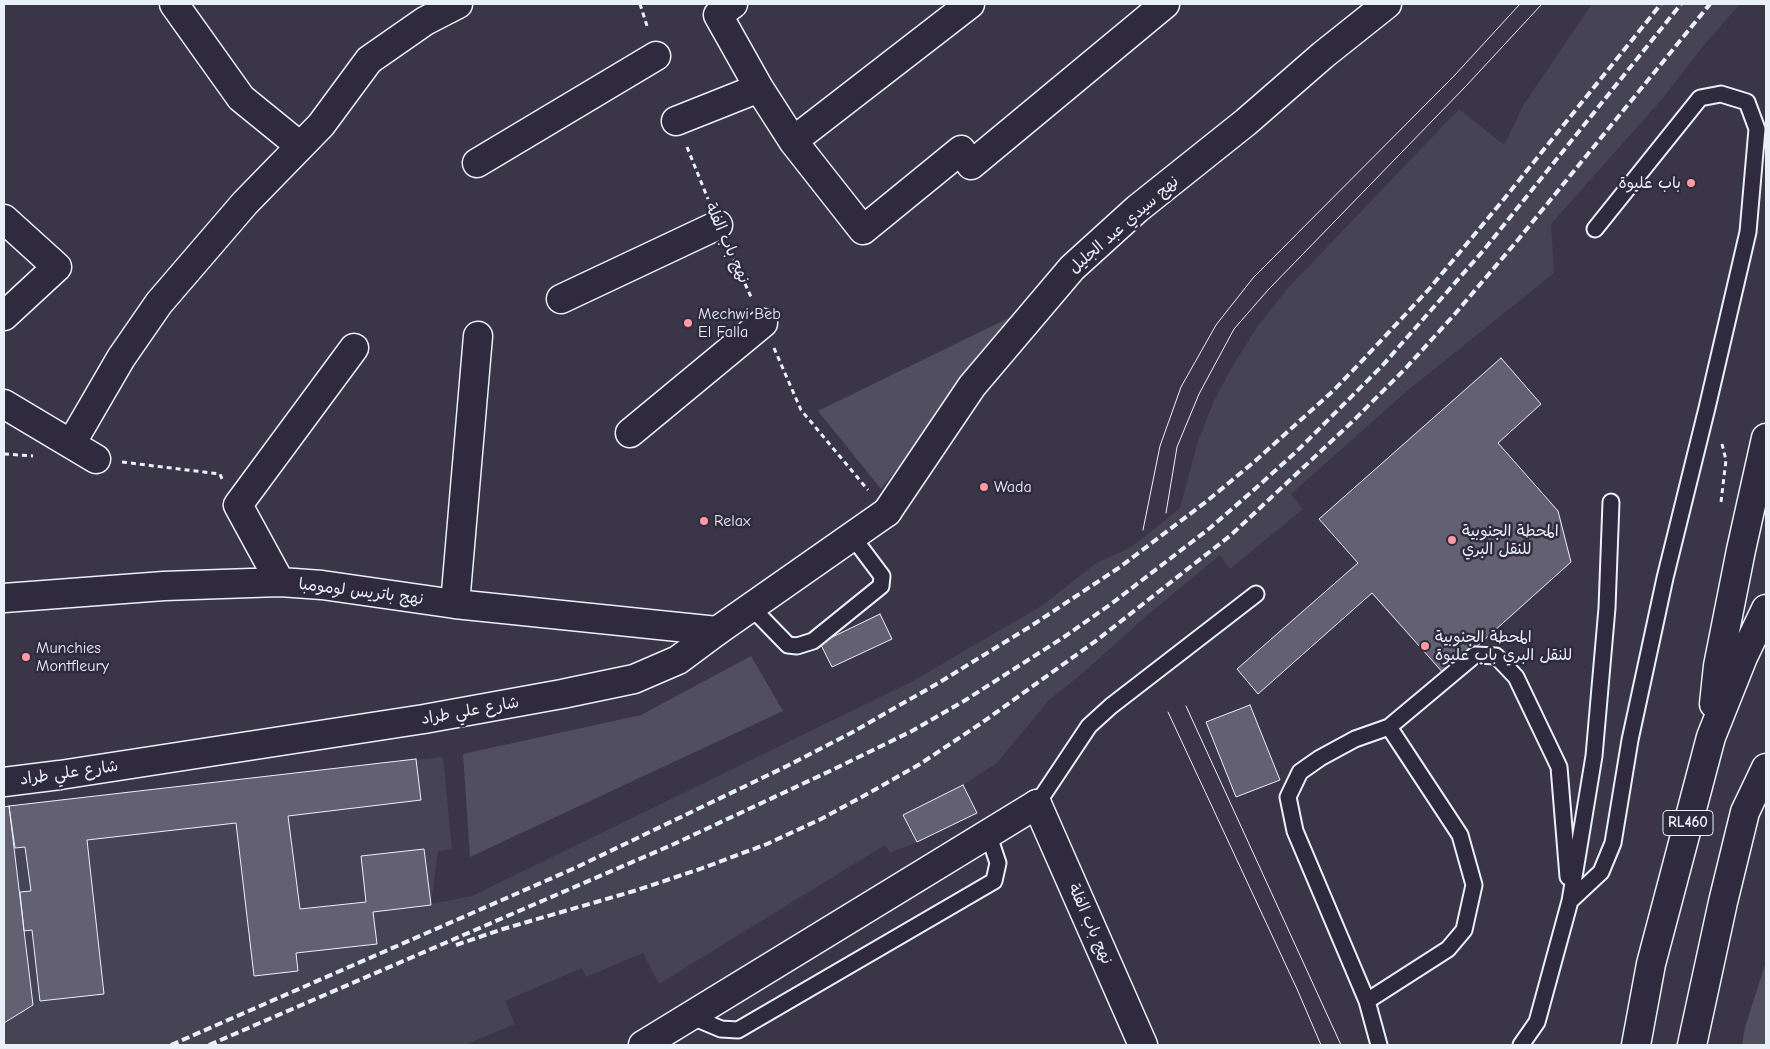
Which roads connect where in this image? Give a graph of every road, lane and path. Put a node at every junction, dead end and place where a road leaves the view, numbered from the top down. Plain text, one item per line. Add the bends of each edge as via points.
1 (174, 4) edge
2 (458, 4) edge
3 (640, 4) edge
4 (734, 4) edge
5 (970, 4) edge
6 (1165, 4) edge
7 (1387, 4) edge
8 (656, 56) joint
9 (759, 88) junction
10 (676, 121) joint
11 (793, 141) junction
12 (300, 146) junction
13 (477, 163) dead end
14 (4, 219) edge
15 (718, 225) junction
16 (1595, 229) dead end
17 (561, 299) dead end
18 (4, 316) edge
19 (763, 323) junction
20 (478, 336) dead end
21 (354, 348) dead end
22 (4, 404) edge
23 (1706, 414) junction
24 (630, 433) dead end
25 (1766, 438) edge
26 (71, 444) junction
27 (4, 454) edge
28 (40, 456) dead end
29 (96, 459) joint
30 (1611, 502) dead end
31 (238, 505) junction
32 (1720, 509) dead end
33 (887, 512) junction
34 (852, 536) junction
35 (280, 582) junction
36 (1256, 594) dead end
37 (4, 598) edge
38 (455, 604) junction
39 (751, 607) junction
40 (1766, 609) edge
41 (717, 631) junction
42 (1389, 727) junction
43 (1710, 737) junction
44 (1766, 768) edge
45 (4, 782) edge
46 (1037, 804) junction
47 (988, 834) junction
48 (1570, 901) junction
49 (1367, 1001) junction
50 (690, 1016) junction
51 (643, 1045) edge
52 (1142, 1045) edge
53 (1379, 1045) edge
54 (1521, 1045) edge
55 (1636, 1045) edge
56 (1692, 1045) edge

1 - 12 street via 241,98
2 - 12 street via 425,21 369,60 321,125
3 - 8 path
4 - 9 street via 718,15
5 - 11 street
6 - 11 street via 972,165 961,150 864,230
7 - 33 street, نهج سيدي عبد الجليل via 1137,209 1072,268 972,386
8 - 13 street
9 - 10 street
9 - 11 street
10 - 15 path, نهج باب الفلة
12 - 26 street via 245,203 159,303 121,358
14 - 18 street via 57,268
15 - 17 street
15 - 19 path, نهج باب الفلة
16 - 23 lane via 1700,98 1721,94 1747,102 1757,128 1748,232
19 - 24 street
19 - 33 path, نهج باب الفلة via 801,410
20 - 38 street
21 - 31 street
22 - 26 street
23 - 32 path via 1719,435 1726,460
23 - 48 lane via 1665,578 1630,740 1613,843 1601,872
25 - 43 street via 1718,666
26 - 29 street
27 - 28 path
29 - 31 path via 220,474
30 - 48 lane via 1607,608 1594,756
31 - 35 street
33 - 34 street, شارع علي طراد
34 - 39 street, شارع علي طراد
34 - 39 lane via 882,576 882,586 813,641 798,646 788,645
35 - 37 street, نهج باتريس لومومبا via 164,586
35 - 38 street, نهج باتريس لومومبا
36 - 46 lane via 1089,726
38 - 41 street, نهج باتريس لومومبا
39 - 41 street, شارع علي طراد
40 - 43 street, RL460
41 - 45 street, شارع علي طراد via 678,660 634,679 424,719
42 - 48 lane via 1475,655 1496,656 1516,677 1559,767
42 - 49 lane via 1355,739 1320,758 1300,772 1288,797 1295,831
42 - 49 lane via 1460,835 1474,885 1464,930 1448,949
43 - 55 street, RL460 via 1651,964
44 - 56 street via 1745,812
46 - 47 street
46 - 52 street, نهج باب الفلة
47 - 50 street
47 - 50 lane via 998,863 994,881 738,1030 721,1029
48 - 54 lane via 1536,1022
49 - 53 lane
50 - 51 street

